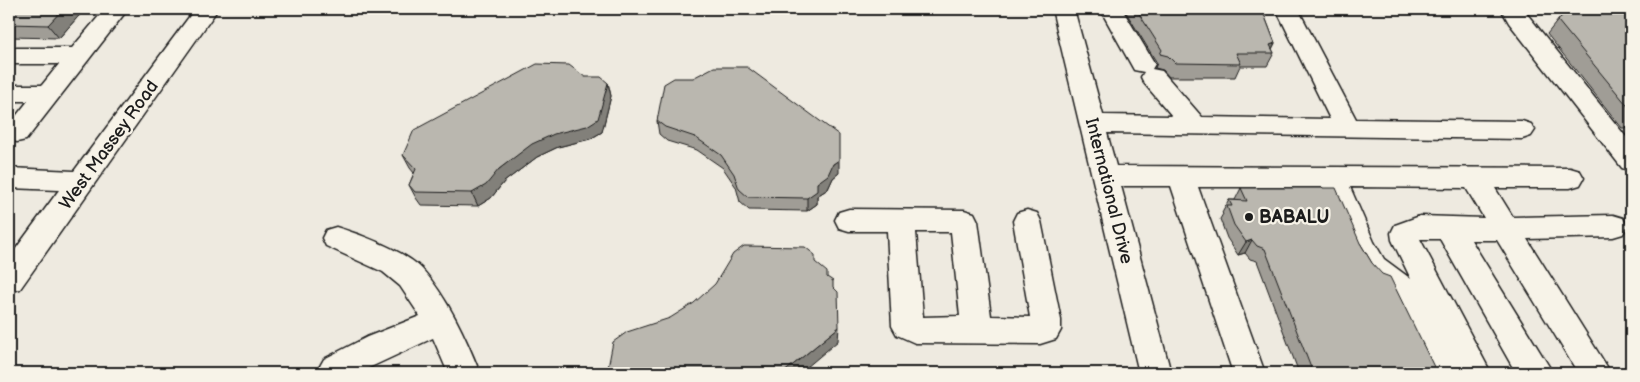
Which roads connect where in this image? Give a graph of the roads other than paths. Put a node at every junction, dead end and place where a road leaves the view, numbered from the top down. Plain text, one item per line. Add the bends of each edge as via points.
1 (117, 9) edge
2 (208, 9) edge
3 (1063, 9) edge
4 (1111, 9) edge
5 (1512, 9) edge
6 (1289, 13) dead end
7 (9, 56) edge
8 (80, 56) junction
9 (9, 93) edge
10 (49, 93) junction
11 (1092, 124) junction
12 (1195, 126) junction
13 (1348, 128) junction
14 (1522, 130) dead end
15 (11, 136) edge
16 (1631, 161) edge
17 (1105, 176) junction
18 (1181, 176) junction
19 (1332, 177) junction
20 (9, 178) edge
21 (1474, 178) junction
22 (1570, 178) dead end
23 (82, 181) junction
24 (849, 220) dead end
25 (901, 221) junction
26 (1027, 221) dead end
27 (1612, 226) dead end
28 (1449, 229) junction
29 (1506, 229) junction
30 (336, 238) dead end
31 (9, 280) edge
32 (441, 321) junction
33 (977, 329) junction
34 (332, 373) edge
35 (464, 373) edge
36 (1155, 373) edge
37 (1250, 373) edge
38 (1443, 373) edge
39 (1475, 373) edge
40 (1537, 373) edge
41 (1595, 373) edge

1 - 8 street
2 - 23 street, West Massey Road
3 - 11 street, International Drive
4 - 12 street via 1148,70
5 - 16 street
6 - 13 street
7 - 8 street
8 - 10 street
9 - 10 street
10 - 15 street
11 - 12 street
11 - 17 street, International Drive
12 - 13 street
13 - 14 street
17 - 18 street
17 - 36 street, International Drive
18 - 19 street
18 - 37 street
19 - 21 street
19 - 38 street via 1362,247 1374,267 1405,291
20 - 23 street
21 - 22 street
21 - 29 street
23 - 31 street, West Massey Road
24 - 25 street
25 - 33 street via 964,221
25 - 33 street via 908,326 915,330
26 - 33 street via 1046,320 1045,330
27 - 29 street
28 - 29 street
28 - 39 street via 1410,229 1405,233 1406,240
28 - 40 street via 1528,364
29 - 41 street
30 - 32 street via 393,264 412,277
32 - 34 street via 378,347
32 - 35 street

